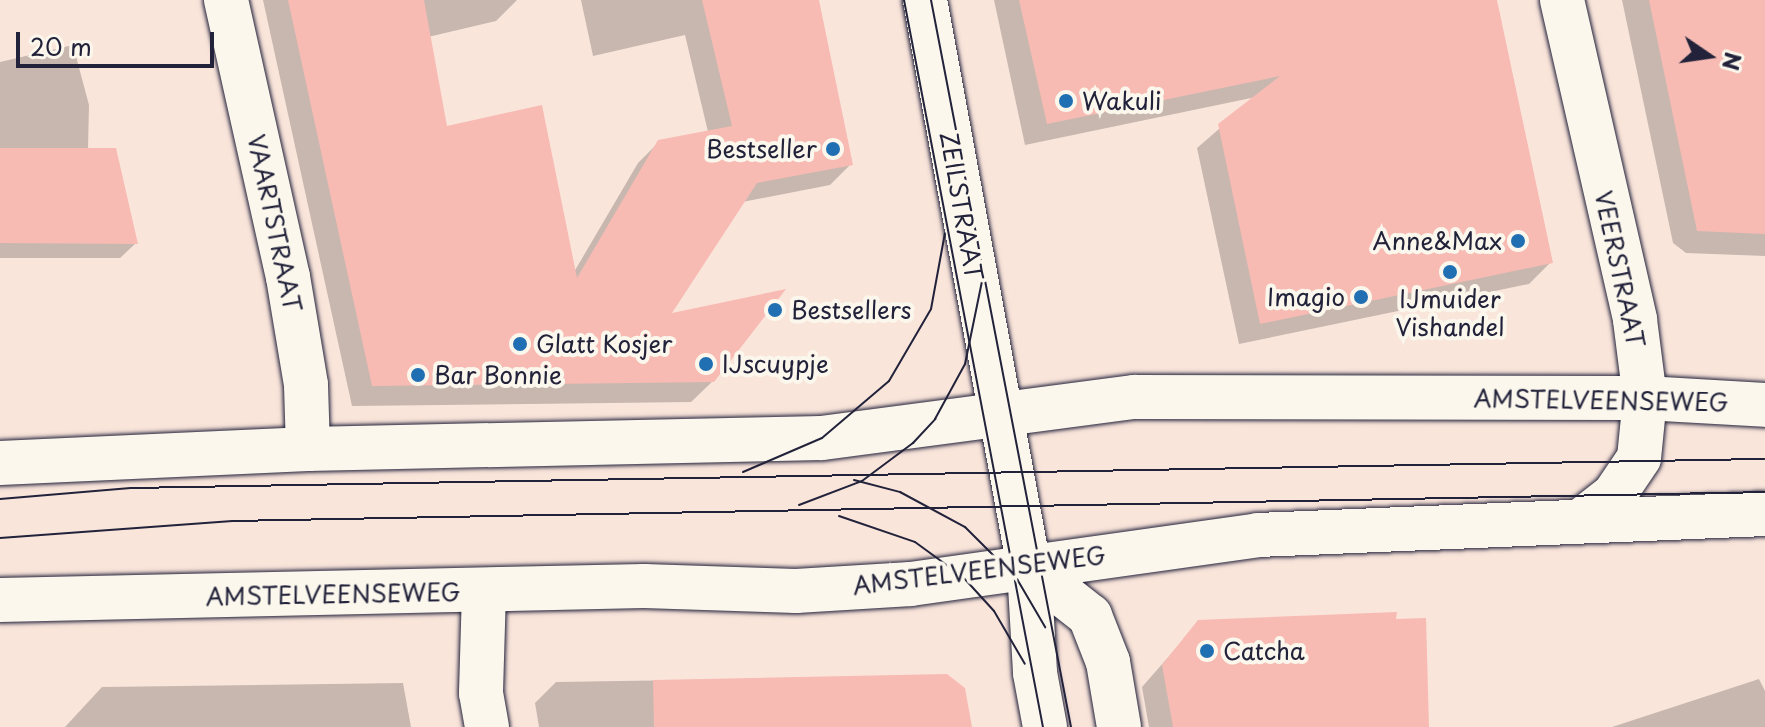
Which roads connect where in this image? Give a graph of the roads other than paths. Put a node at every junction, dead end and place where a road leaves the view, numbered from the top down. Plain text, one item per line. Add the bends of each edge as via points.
1 (226, 0) edge
2 (925, 0) edge
3 (1562, 0) edge
4 (1645, 398) junction
5 (1765, 405) edge
6 (999, 413) junction
7 (308, 449) junction
8 (0, 463) edge
9 (1765, 514) edge
10 (1583, 519) junction
11 (1029, 568) junction
12 (484, 591) junction
13 (0, 600) edge
14 (487, 727) edge
15 (1045, 727) edge
16 (1119, 727) edge

1 - 7 main road, VAARTSTRAAT via 288,277 306,385
2 - 6 main road, ZEILSTRAAT
3 - 4 main road, VEERSTRAAT via 1635,320
4 - 5 main road, AMSTELVEENSEWEG
4 - 6 main road, AMSTELVEENSEWEG via 1134,397
4 - 10 main road, VEERSTRAAT via 1639,458 1614,495
6 - 7 main road, AMSTELVEENSEWEG via 822,438
6 - 11 main road, ZEILSTRAAT
7 - 8 main road, AMSTELVEENSEWEG
9 - 10 main road, AMSTELVEENSEWEG
10 - 11 main road, AMSTELVEENSEWEG via 1258,535
11 - 12 main road, AMSTELVEENSEWEG via 911,584 796,591 644,586
11 - 15 main road, ZEILSTRAAT via 1035,673
11 - 16 main road via 1090,616 1108,662
12 - 13 main road, AMSTELVEENSEWEG
12 - 14 main road via 481,693

